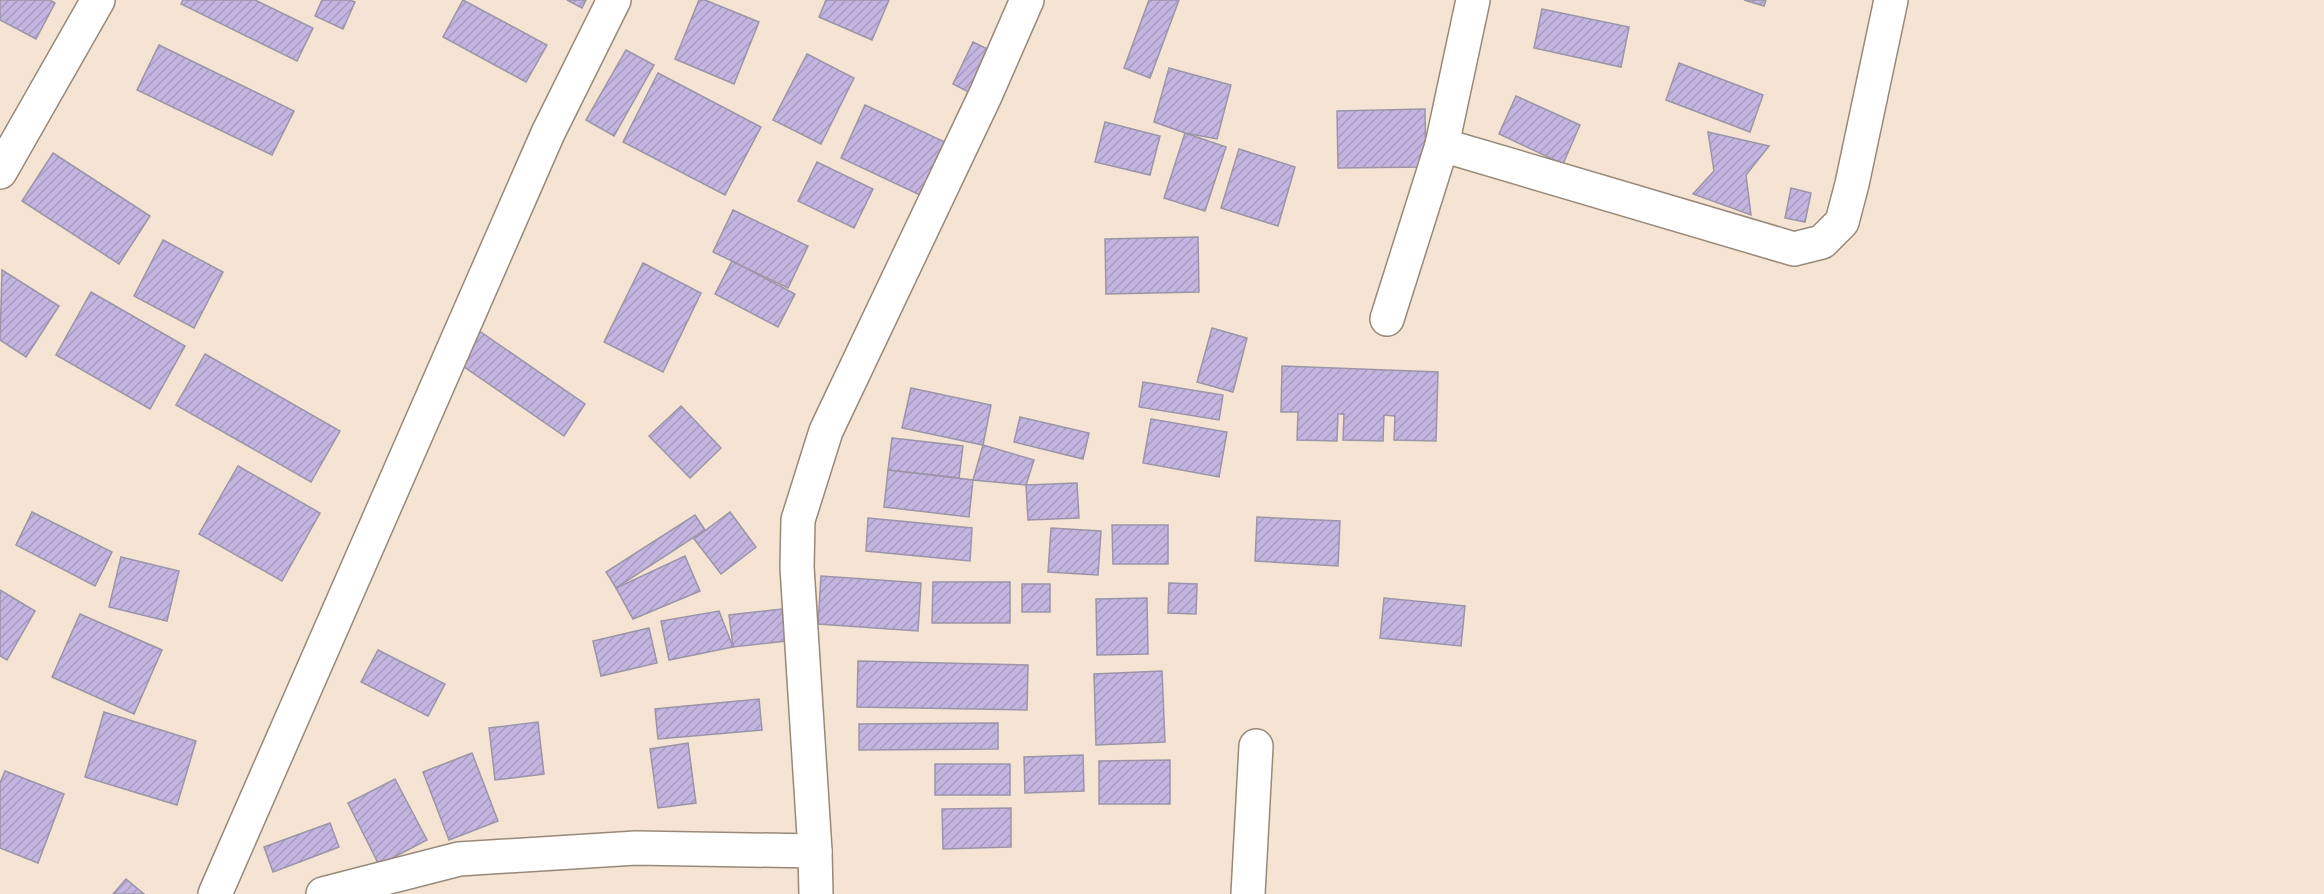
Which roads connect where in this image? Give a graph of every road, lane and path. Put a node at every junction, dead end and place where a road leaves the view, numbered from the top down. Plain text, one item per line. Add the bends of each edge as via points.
1 (98, 0) edge
2 (614, 0) edge
3 (1027, 0) edge
4 (1473, 0) edge
5 (1891, 0) edge
6 (1442, 145) junction
7 (0, 172) edge
8 (1387, 319) dead end
9 (1256, 746) dead end
10 (815, 851) junction
11 (215, 894) edge
12 (323, 894) edge
13 (816, 894) edge
14 (1248, 894) edge

1 - 7 street
2 - 11 street via 548,133
3 - 10 street via 826,430 798,520 797,567
4 - 6 street
5 - 6 street via 1842,222 1822,242 1794,249
6 - 8 street
9 - 14 street
10 - 12 street via 636,848 459,859
10 - 13 street

